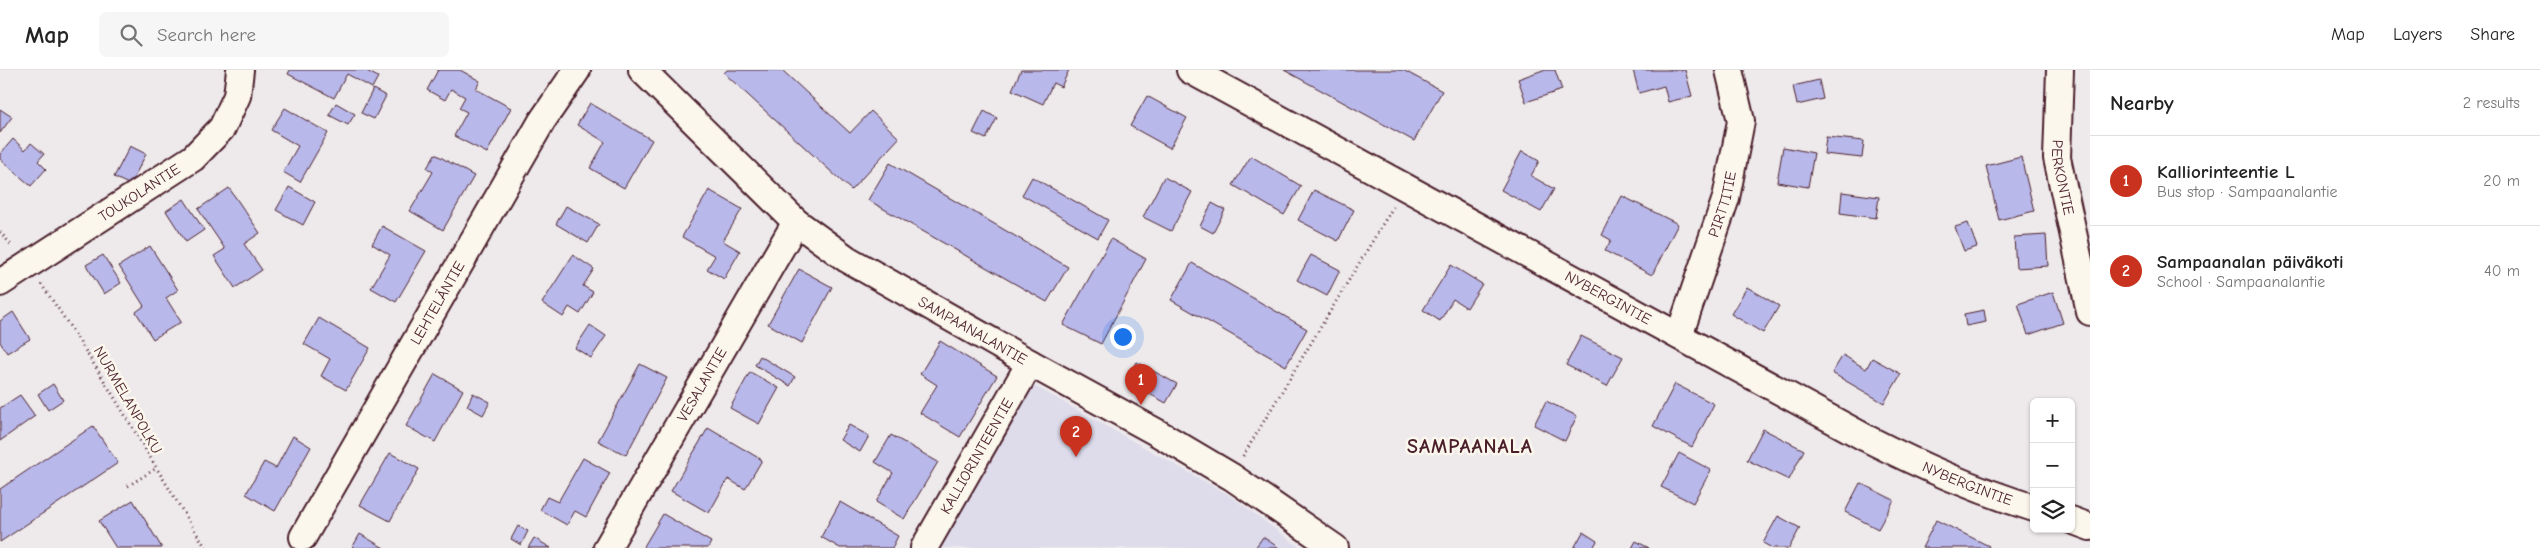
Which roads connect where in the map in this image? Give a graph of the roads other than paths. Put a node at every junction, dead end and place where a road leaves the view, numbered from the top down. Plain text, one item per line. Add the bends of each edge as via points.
1 (240, 70) edge
2 (577, 70) edge
3 (642, 70) edge
4 (1190, 70) edge
5 (1729, 70) edge
6 (2060, 70) edge
7 (796, 222) junction
8 (0, 283) edge
9 (2090, 312) edge
10 (1679, 336) junction
11 (1030, 363) junction
12 (2030, 507) edge
13 (2075, 521) edge
14 (2090, 527) edge
15 (302, 537) dead end
16 (607, 548) edge
17 (924, 548) edge
18 (1335, 548) edge

1 - 8 street, TOUKOLANTIE via 236,96 222,128 194,158
2 - 15 street, LEHTELÄNTIE via 542,121
3 - 7 street, SAMPAANALANTIE
4 - 10 street, NYBERGINTIE
5 - 10 street, PIRTTITIE via 1740,121 1726,198
6 - 9 street, PERKONTIE via 2057,158
7 - 11 street, SAMPAANALANTIE via 847,258
7 - 16 street, VESALANTIE
10 - 12 street, NYBERGINTIE via 1919,465 1975,489
11 - 17 street, KALLIORINTEENTIE
11 - 18 street, SAMPAANALANTIE via 1232,477
13 - 14 street

